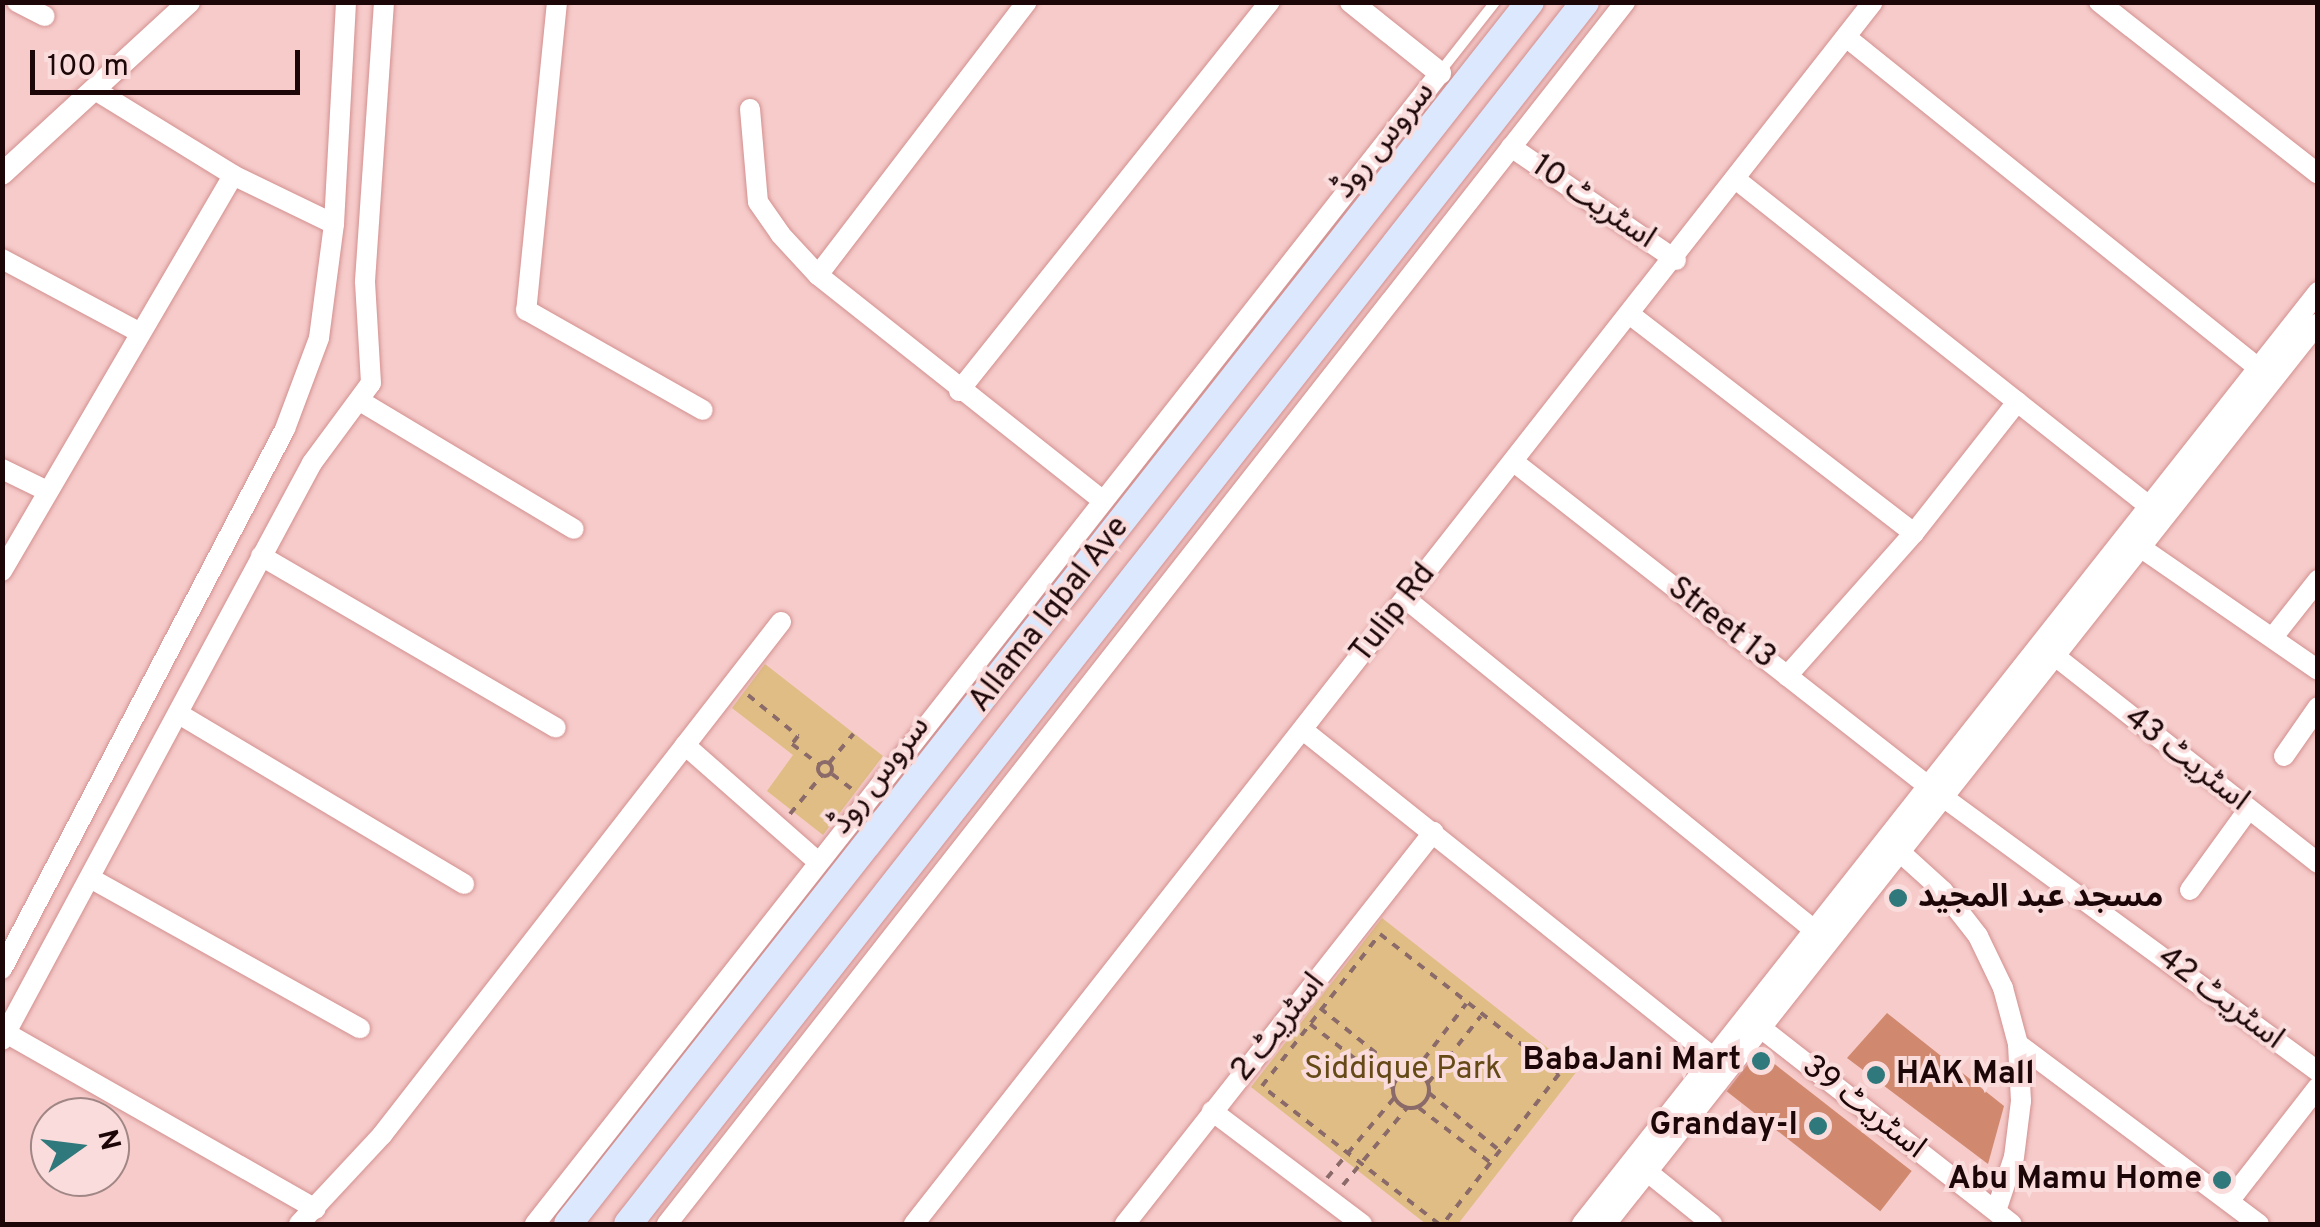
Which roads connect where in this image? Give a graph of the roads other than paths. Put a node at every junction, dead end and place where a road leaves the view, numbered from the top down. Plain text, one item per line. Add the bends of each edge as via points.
1 (17, 2) edge
2 (190, 2) edge
3 (346, 2) edge
4 (384, 2) edge
5 (557, 2) edge
6 (1027, 2) edge
7 (1270, 2) edge
8 (1351, 2) edge
9 (1494, 2) edge
10 (1530, 2) edge
11 (1585, 2) edge
12 (1625, 2) edge
13 (1873, 2) edge
14 (2100, 2) edge
15 (45, 16) dead end
16 (1846, 38) junction
17 (1440, 73) junction
18 (95, 90) junction
19 (750, 109) dead end
20 (1511, 146) junction
21 (2, 174) edge
22 (2318, 174) edge
23 (232, 175) junction
24 (1738, 181) junction
25 (334, 224) junction
26 (2, 259) edge
27 (1676, 260) junction
28 (818, 275) junction
29 (2318, 292) edge
30 (1632, 316) junction
31 (2318, 323) edge
32 (136, 331) junction
33 (2265, 374) junction
34 (959, 391) junction
35 (360, 401) junction
36 (2017, 402) junction
37 (703, 410) dead end
38 (1514, 462) junction
39 (2, 468) edge
40 (45, 490) junction
41 (1099, 498) junction
42 (2149, 506) junction
43 (574, 529) dead end
44 (1914, 533) junction
45 (2140, 547) junction
46 (261, 556) junction
47 (2, 570) edge
48 (2318, 580) edge
49 (1406, 600) junction
50 (781, 622) dead end
51 (2274, 637) junction
52 (2055, 656) junction
53 (2318, 670) edge
54 (1787, 676) junction
55 (2318, 707) edge
56 (179, 714) junction
57 (556, 728) dead end
58 (1304, 730) junction
59 (684, 745) junction
60 (2284, 756) dead end
61 (1937, 791) junction
62 (2248, 810) junction
63 (1433, 832) junction
64 (1900, 852) junction
65 (816, 860) junction
66 (2318, 863) edge
67 (90, 878) junction
68 (464, 884) dead end
69 (2190, 890) dead end
70 (1822, 937) junction
71 (2, 969) edge
72 (360, 1028) dead end
73 (1761, 1028) junction
74 (4, 1036) edge
75 (2018, 1044) junction
76 (1721, 1064) junction
77 (2318, 1071) edge
78 (2318, 1087) edge
79 (1212, 1112) junction
80 (1641, 1166) junction
81 (2230, 1200) junction
82 (316, 1210) junction
83 (2004, 1218) edge
84 (299, 1224) edge
85 (534, 1224) edge
86 (568, 1224) edge
87 (628, 1224) edge
88 (667, 1224) edge
89 (914, 1224) edge
90 (1126, 1224) edge
91 (1362, 1224) edge
92 (1582, 1224) edge
93 (1606, 1224) edge
94 (1712, 1224) edge
95 (2260, 1224) edge

1 - 15 street
2 - 18 street
3 - 25 street
4 - 35 street via 365,281 374,356 371,383
5 - 37 street via 526,310
6 - 28 street
7 - 34 street
8 - 17 street
9 - 17 lane, سروس روڈ
10 - 86 main road, Allama Iqbal Ave
11 - 87 main road, Allama Iqbal Ave
12 - 20 street
13 - 16 street, Tulip Rd
14 - 22 street
16 - 24 street, Tulip Rd
16 - 33 street
17 - 41 street, سروس روڈ
18 - 21 street
18 - 23 street
19 - 28 street via 758,202
20 - 27 street, اسٹریٹ 10
20 - 88 street
23 - 25 street
23 - 32 street
24 - 27 street, Tulip Rd
24 - 36 street
25 - 71 street via 319,338 285,429
26 - 32 street
27 - 30 street, Tulip Rd
28 - 34 street
29 - 33 street
30 - 38 street, Tulip Rd
30 - 44 street
31 - 33 street
32 - 40 street
33 - 42 street
33 - 45 street
34 - 41 street
35 - 43 street
35 - 46 street via 326,439
36 - 42 street
36 - 44 street
38 - 49 street, Tulip Rd
38 - 54 street, Street 13
39 - 40 street
40 - 47 street
41 - 65 street, سروس روڈ
42 - 61 street
44 - 54 street
45 - 51 street
45 - 52 street
46 - 56 street
46 - 57 street
48 - 51 street
49 - 58 street, Tulip Rd
49 - 70 street
50 - 59 street
51 - 53 street
52 - 61 street
52 - 62 street, اسٹریٹ 43
54 - 61 street, Street 13
55 - 60 street
56 - 67 street
56 - 68 street
58 - 63 street
58 - 89 street, Tulip Rd
59 - 65 street
59 - 82 street
61 - 64 street
61 - 70 street
61 - 77 street, اسٹریٹ 42
62 - 66 street, اسٹریٹ 43
62 - 69 street
63 - 76 street
63 - 79 street, اسٹریٹ 2
64 - 70 street
64 - 75 street via 1943,890 1978,936 2003,988
65 - 85 street, سروس روڈ
67 - 72 street
67 - 74 street
70 - 73 street
70 - 76 street
73 - 76 street
73 - 83 street, اسٹریٹ 39
74 - 82 street
75 - 81 street
75 - 83 street via 2016,1138
76 - 80 street
78 - 81 street
79 - 90 street, اسٹریٹ 2
79 - 91 street
80 - 92 street
80 - 93 street
80 - 94 street
81 - 95 street
82 - 84 street

